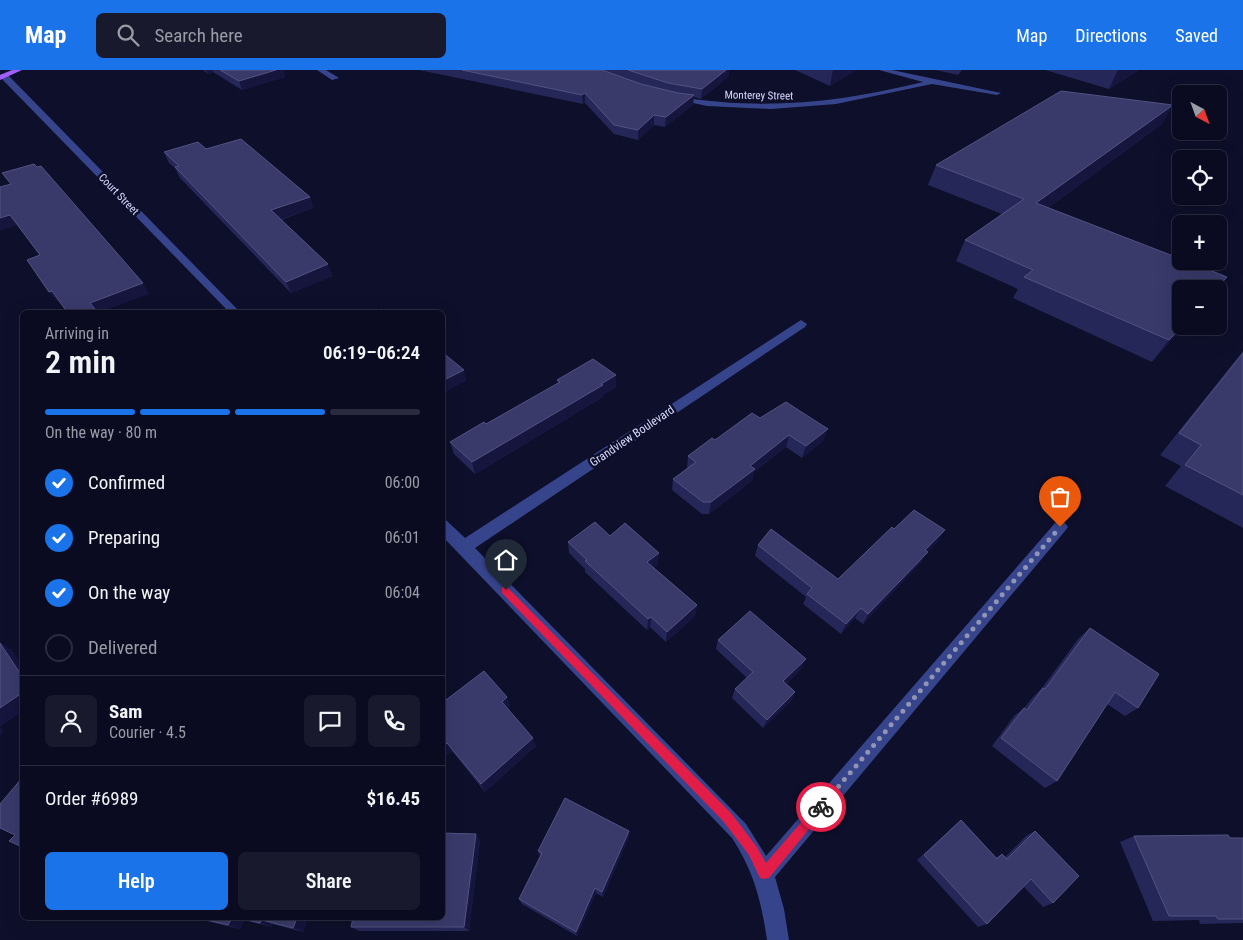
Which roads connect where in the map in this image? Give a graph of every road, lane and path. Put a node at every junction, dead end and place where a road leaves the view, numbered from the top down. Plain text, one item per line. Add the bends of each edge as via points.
1 (18, 70) edge
2 (321, 70) edge
3 (883, 70) edge
4 (2, 77) edge
5 (335, 78) dead end
6 (932, 82) junction
7 (997, 93) dead end
8 (667, 96) edge
9 (233, 310) edge
10 (801, 324) dead end
11 (1060, 527) dead end
12 (445, 528) edge
13 (464, 547) junction
14 (764, 874) junction
15 (778, 940) edge

1 - 4 main road
2 - 5 street
3 - 6 street
4 - 9 street, Court Street
6 - 7 street
6 - 8 street, Monterey Street via 866,98 801,106 734,106
10 - 13 street, Grandview Boulevard
11 - 14 street
12 - 13 street
13 - 14 street via 727,817 753,851
14 - 15 street via 773,901

